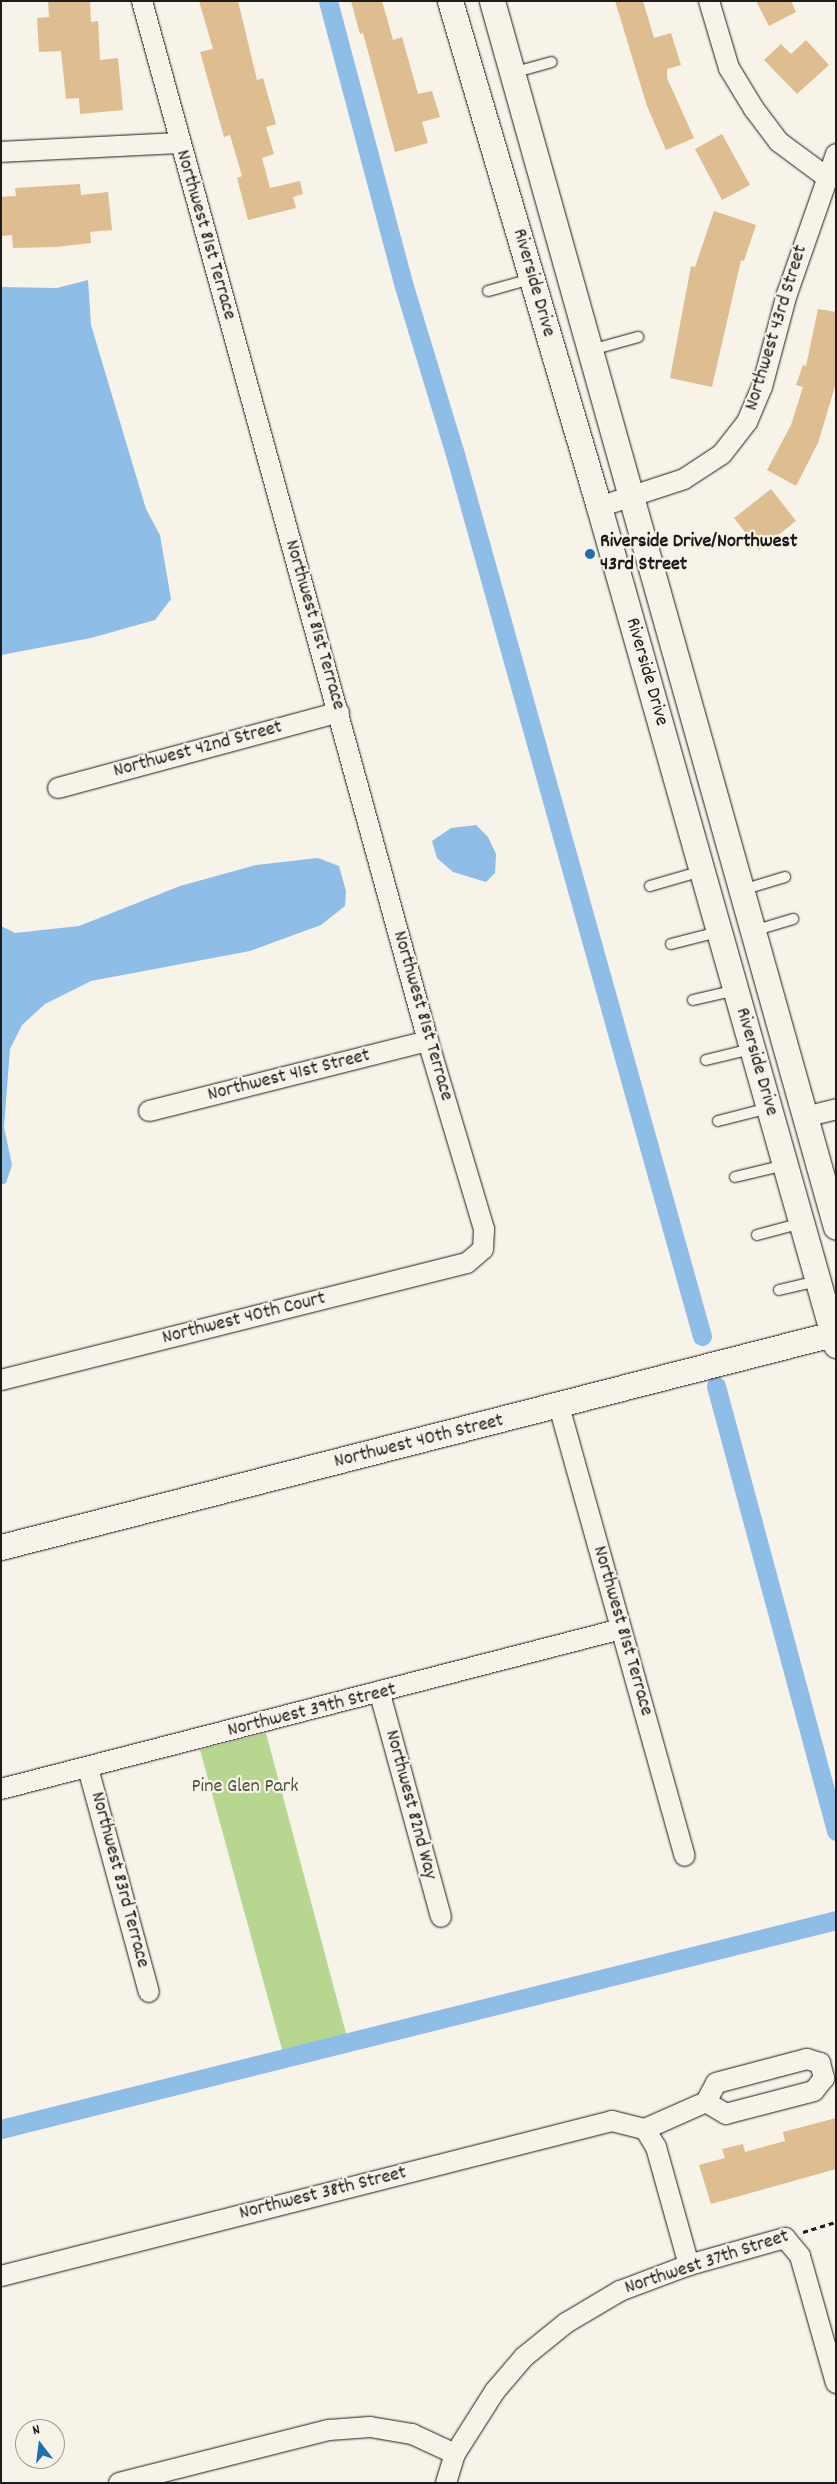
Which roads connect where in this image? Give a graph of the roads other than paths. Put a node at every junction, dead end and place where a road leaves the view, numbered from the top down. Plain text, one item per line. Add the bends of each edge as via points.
1 (142, 1) edge
2 (450, 1) edge
3 (492, 1) edge
4 (709, 1) edge
5 (552, 62) dead end
6 (512, 73) junction
7 (179, 143) junction
8 (1, 152) edge
9 (836, 154) edge
10 (825, 176) junction
11 (532, 279) junction
12 (488, 291) dead end
13 (638, 337) dead end
14 (591, 350) junction
15 (631, 498) junction
16 (599, 507) junction
17 (339, 712) junction
18 (58, 788) dead end
19 (702, 871) junction
20 (785, 877) dead end
21 (650, 886) dead end
22 (742, 890) junction
23 (793, 919) dead end
24 (719, 931) junction
25 (753, 931) junction
26 (671, 944) dead end
27 (736, 990) junction
28 (693, 1000) dead end
29 (428, 1041) junction
30 (752, 1049) junction
31 (706, 1060) dead end
32 (769, 1108) junction
33 (836, 1109) edge
34 (149, 1111) dead end
35 (805, 1117) junction
36 (718, 1121) dead end
37 (785, 1165) junction
38 (734, 1177) dead end
39 (802, 1223) junction
40 (836, 1227) edge
41 (757, 1235) dead end
42 (482, 1249) joint
43 (818, 1280) junction
44 (779, 1290) dead end
45 (835, 1337) edge
46 (1, 1380) edge
47 (559, 1406) junction
48 (1, 1547) edge
49 (622, 1629) junction
50 (380, 1694) junction
51 (88, 1768) junction
52 (1, 1789) edge
53 (685, 1856) dead end
54 (441, 1917) dead end
55 (149, 1992) dead end
56 (706, 2102) junction
57 (645, 2128) junction
58 (689, 2265) junction
59 (1, 2276) edge
60 (836, 2383) edge
61 (455, 2454) junction
62 (118, 2483) edge
63 (446, 2483) edge

1 - 7 street, Northwest 81st Terrace
2 - 11 street, Riverside Drive
3 - 6 street, Riverside Drive
4 - 10 street via 729,68 754,109 779,142
5 - 6 lane
6 - 14 street, Riverside Drive
7 - 8 street
7 - 17 street, Northwest 81st Terrace
9 - 10 street, Northwest 43rd Street
10 - 15 street, Northwest 43rd Street via 762,387 747,422 722,454 684,479
11 - 12 lane
11 - 16 street, Riverside Drive
13 - 14 lane
14 - 15 street, Riverside Drive
15 - 16 street, Northwest 43rd Street
15 - 22 street, Riverside Drive
16 - 19 street, Riverside Drive
17 - 18 street, Northwest 42nd Street
17 - 29 street, Northwest 81st Terrace
19 - 21 lane
19 - 24 street, Riverside Drive
20 - 22 lane
22 - 25 street, Riverside Drive
23 - 25 lane
24 - 26 lane
24 - 27 street, Riverside Drive
25 - 35 street, Riverside Drive
27 - 28 lane
27 - 30 street, Riverside Drive
29 - 34 street, Northwest 41st Street
29 - 42 street, Northwest 81st Terrace via 484,1229
30 - 31 lane
30 - 32 street, Riverside Drive
32 - 36 lane
32 - 37 street, Riverside Drive
33 - 35 street
35 - 40 street, Riverside Drive
37 - 38 lane
37 - 39 street, Riverside Drive
39 - 41 lane
39 - 43 street, Riverside Drive
42 - 46 street, Northwest 40th Court via 467,1263
43 - 44 lane
43 - 45 street, Riverside Drive
45 - 47 street, Northwest 40th Street
47 - 48 street, Northwest 40th Street
47 - 49 street, Northwest 81st Terrace
49 - 50 street, Northwest 39th Street
49 - 53 street, Northwest 81st Terrace
50 - 51 street, Northwest 39th Street
50 - 54 street, Northwest 82nd Way
51 - 52 street, Northwest 39th Street
51 - 55 street, Northwest 83rd Terrace
56 - 56 street via 726,2114 814,2091 824,2078 820,2063 806,2059 716,2083
56 - 57 street
57 - 58 street via 656,2147
57 - 59 street, Northwest 38th Street via 612,2121
58 - 60 street, Northwest 37th Street via 785,2238 800,2256
58 - 61 street, Northwest 37th Street via 620,2291 566,2323 524,2356 495,2391
61 - 62 street via 412,2434 370,2427 329,2430
61 - 63 street, Northwest 37th Street

